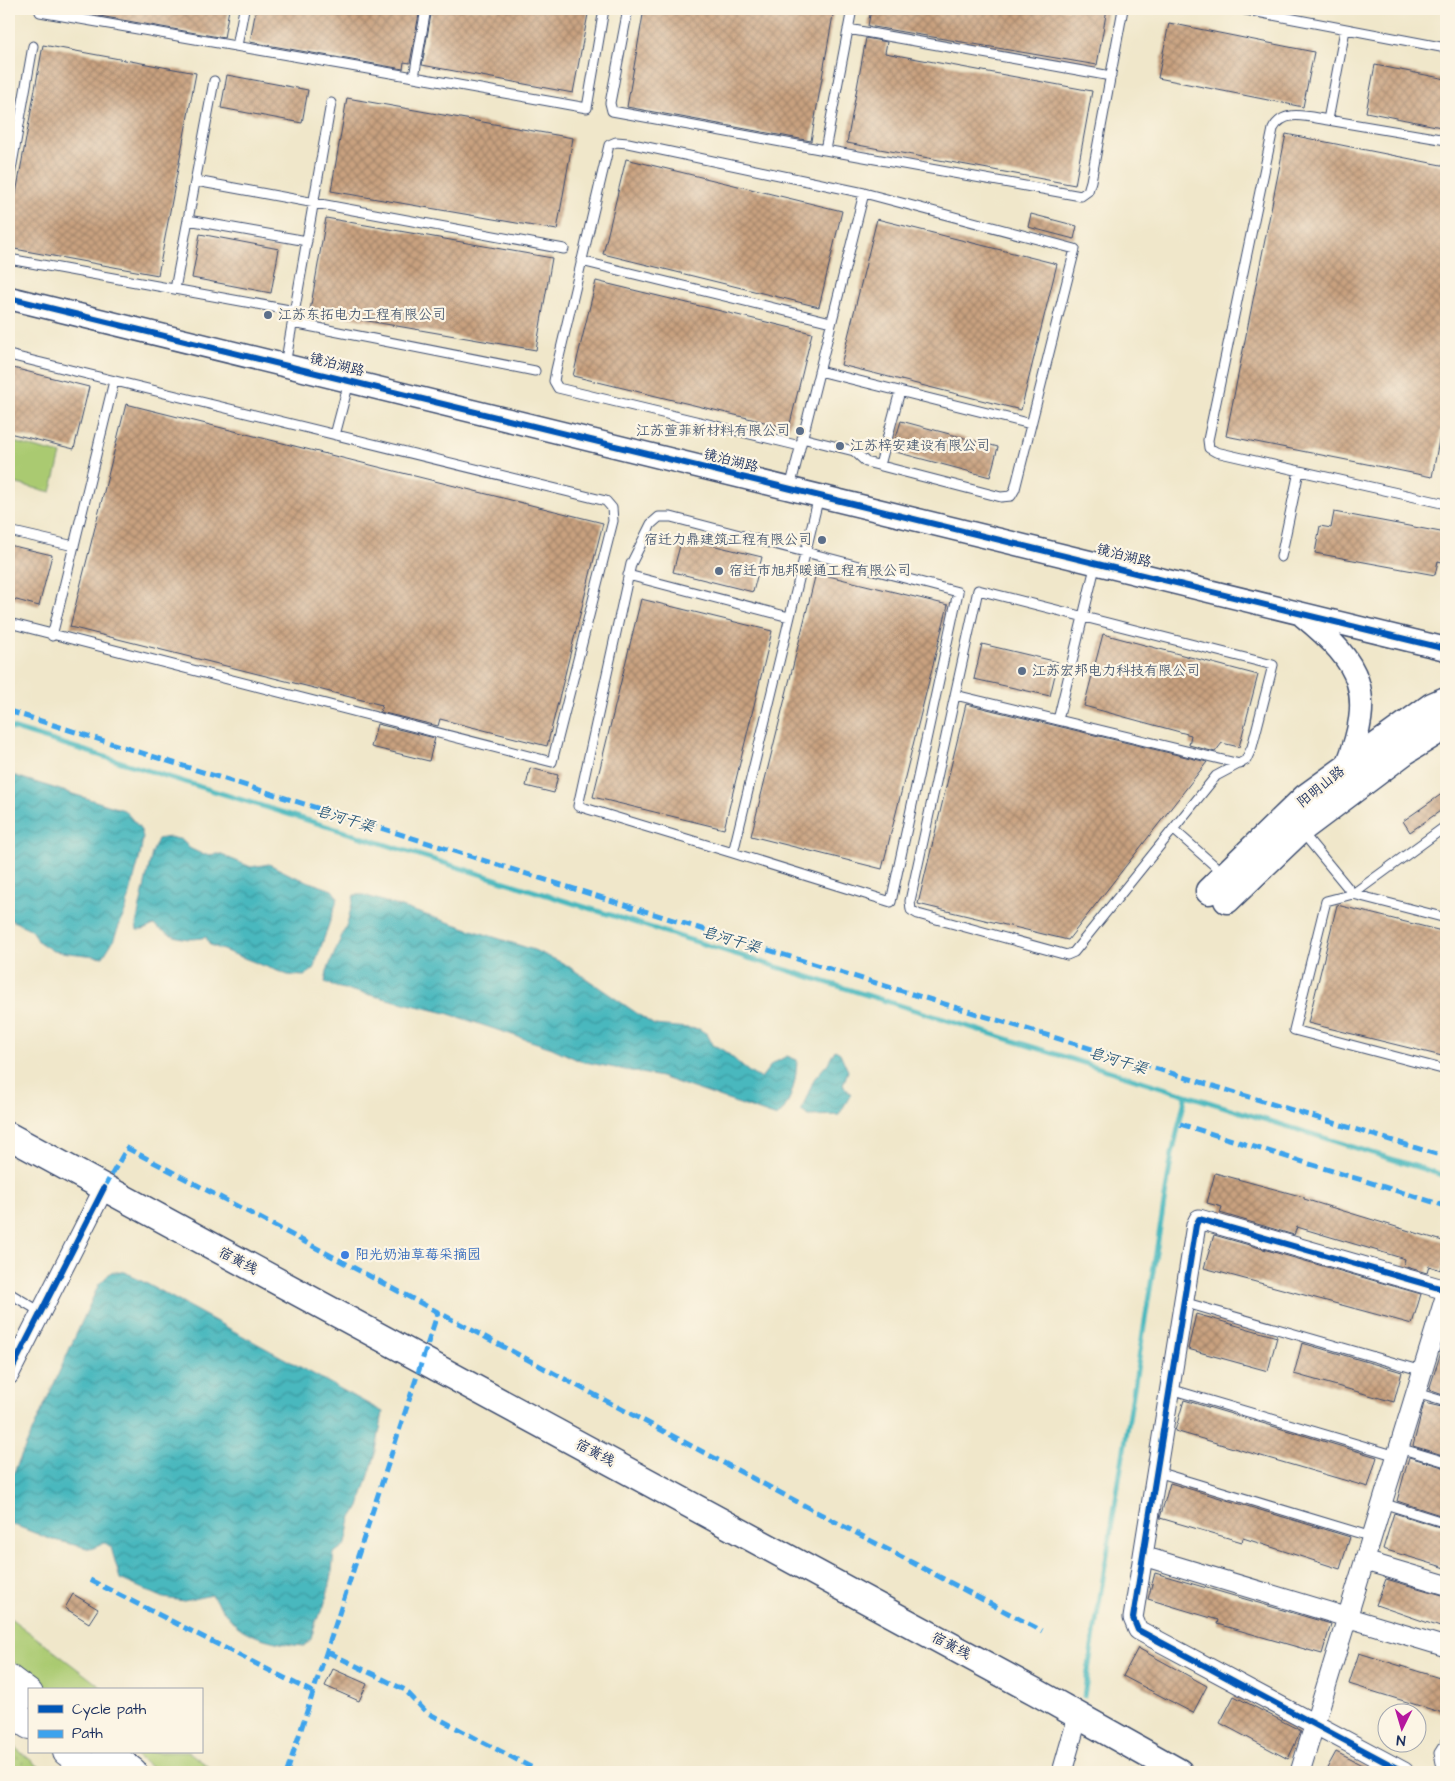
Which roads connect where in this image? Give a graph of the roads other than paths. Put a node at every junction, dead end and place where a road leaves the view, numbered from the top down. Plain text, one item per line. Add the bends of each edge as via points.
1 (41, 9) edge
2 (244, 9) edge
3 (426, 9) edge
4 (604, 9) edge
5 (628, 9) edge
6 (852, 9) edge
7 (1123, 9) edge
8 (1245, 9) edge
9 (848, 29) junction
10 (1345, 30) junction
11 (32, 46) dead end
12 (237, 46) junction
13 (1446, 48) edge
14 (1111, 76) junction
15 (414, 77) junction
16 (214, 81) dead end
17 (331, 103) dead end
18 (1328, 120) junction
19 (1446, 140) edge
20 (825, 150) junction
21 (9, 181) edge
22 (196, 181) junction
23 (864, 193) junction
24 (314, 203) junction
25 (188, 220) junction
26 (307, 241) junction
27 (564, 248) dead end
28 (9, 259) edge
29 (581, 261) junction
30 (175, 289) junction
31 (9, 298) edge
32 (295, 311) junction
33 (831, 322) junction
34 (292, 323) junction
35 (9, 355) edge
36 (285, 365) junction
37 (535, 371) dead end
38 (819, 371) junction
39 (114, 380) junction
40 (349, 380) junction
41 (900, 391) junction
42 (1032, 424) junction
43 (335, 435) junction
44 (801, 442) junction
45 (880, 465) junction
46 (1299, 471) junction
47 (790, 488) junction
48 (819, 495) junction
49 (1446, 504) edge
50 (9, 531) edge
51 (74, 546) junction
52 (805, 551) junction
53 (1282, 557) dead end
54 (1096, 562) junction
55 (628, 575) junction
56 (1299, 612) junction
57 (1083, 616) junction
58 (790, 617) junction
59 (9, 623) edge
60 (52, 636) junction
61 (1446, 649) edge
62 (955, 695) junction
63 (1446, 700) edge
64 (1058, 720) junction
65 (1446, 726) edge
66 (1241, 764) junction
67 (1347, 766) junction
68 (1294, 823) junction
69 (1446, 826) edge
70 (1174, 829) junction
71 (733, 853) junction
72 (1220, 889) joint
73 (1353, 894) junction
74 (1446, 918) edge
75 (1446, 1070) edge
76 (9, 1136) edge
77 (104, 1188) junction
78 (1446, 1290) edge
79 (9, 1293) edge
80 (1446, 1294) edge
81 (1184, 1302) junction
82 (41, 1312) junction
83 (1440, 1338) edge
84 (1423, 1371) junction
85 (9, 1374) edge
86 (1170, 1389) junction
87 (1416, 1393) junction
88 (1446, 1402) edge
89 (1398, 1452) junction
90 (1446, 1462) edge
91 (1157, 1472) junction
92 (1382, 1504) junction
93 (1446, 1522) edge
94 (1372, 1537) junction
95 (1143, 1556) junction
96 (1364, 1560) junction
97 (1446, 1585) edge
98 (1347, 1617) junction
99 (1446, 1647) edge
100 (9, 1679) edge
101 (28, 1693) edge
102 (9, 1711) edge
103 (1078, 1716) junction
104 (28, 1724) edge
105 (1314, 1725) junction
106 (1446, 1742) edge
107 (70, 1754) edge
108 (110, 1754) edge
109 (1446, 1768) edge
110 (96, 1772) edge
111 (133, 1772) edge
112 (1062, 1772) edge
113 (1179, 1772) edge
114 (1300, 1772) edge
115 (1404, 1772) edge

1 - 12 lane via 40,12
2 - 12 lane
3 - 15 lane
4 - 15 lane via 587,108
5 - 20 lane via 610,102 612,111
6 - 9 lane
7 - 14 lane
8 - 10 lane
9 - 14 lane
9 - 20 lane
10 - 13 lane
10 - 18 lane
11 - 21 lane
12 - 15 lane
14 - 20 lane via 1091,181 1088,191 1081,196
16 - 22 lane
17 - 24 lane
18 - 19 lane
18 - 46 lane via 1284,116 1273,128 1208,440 1209,448 1216,452
22 - 24 lane
22 - 25 lane
23 - 29 lane via 616,142 609,145
23 - 33 lane
23 - 42 lane via 1075,249
24 - 26 lane
24 - 27 lane
25 - 26 lane
25 - 30 lane
26 - 32 lane
28 - 30 lane
29 - 33 lane
29 - 44 lane via 554,380 558,388
30 - 32 lane
31 - 36 street, 镜泊湖路
32 - 34 lane
33 - 38 lane
34 - 36 lane
34 - 37 lane
35 - 39 lane
36 - 40 street, 镜泊湖路
38 - 41 lane
38 - 44 lane
39 - 43 lane
39 - 51 lane
40 - 43 lane
40 - 47 street, 镜泊湖路
41 - 42 lane
41 - 45 lane
42 - 45 lane via 1011,496 1001,497
43 - 60 lane via 606,501 612,508 613,521 552,762
44 - 45 lane via 854,451 866,462
44 - 47 lane
46 - 49 lane
46 - 53 lane
47 - 48 street, 镜泊湖路
48 - 52 lane
48 - 54 street, 镜泊湖路
50 - 51 lane
51 - 60 lane
52 - 55 lane via 671,517 659,517 644,534
52 - 58 lane
52 - 71 lane via 958,592 891,902
54 - 56 street, 镜泊湖路
54 - 57 lane
55 - 58 lane
55 - 71 lane via 578,806
56 - 61 street, 镜泊湖路
56 - 67 street via 1328,636 1354,668 1360,688 1360,730
57 - 62 lane via 978,590
57 - 64 lane
57 - 66 lane via 1273,665 1252,747
58 - 71 lane
59 - 60 lane
62 - 64 lane
62 - 70 lane via 910,902 911,910 1067,955 1074,952
63 - 67 main road, 阳明山路 via 1432,706
64 - 66 lane
65 - 68 main road, 阳明山路
66 - 70 lane via 1216,776
67 - 68 main road, 阳明山路 via 1306,797
68 - 72 main road, 阳明山路
68 - 73 lane
69 - 73 lane
70 - 72 lane
73 - 74 lane
73 - 75 lane via 1326,901 1294,1030
76 - 77 main road, 宿黄线
77 - 82 street
77 - 103 main road, 宿黄线
78 - 81 street via 1200,1219 1196,1225
79 - 82 lane
80 - 83 street
81 - 84 lane
81 - 86 street
82 - 85 street
83 - 84 street
84 - 87 street
86 - 89 lane
86 - 91 street
87 - 88 lane
87 - 89 street
89 - 90 lane
89 - 92 street
91 - 94 lane
91 - 95 street
92 - 93 lane
92 - 94 street
94 - 96 street
95 - 98 street
95 - 105 street via 1133,1618 1138,1630
96 - 97 street
96 - 98 street
98 - 99 street
98 - 105 street
100 - 101 main road
102 - 104 main road
103 - 112 street
103 - 113 main road, 宿黄线
105 - 114 street
105 - 115 street
106 - 109 lane via 1439,1753
107 - 110 main road
108 - 111 main road

